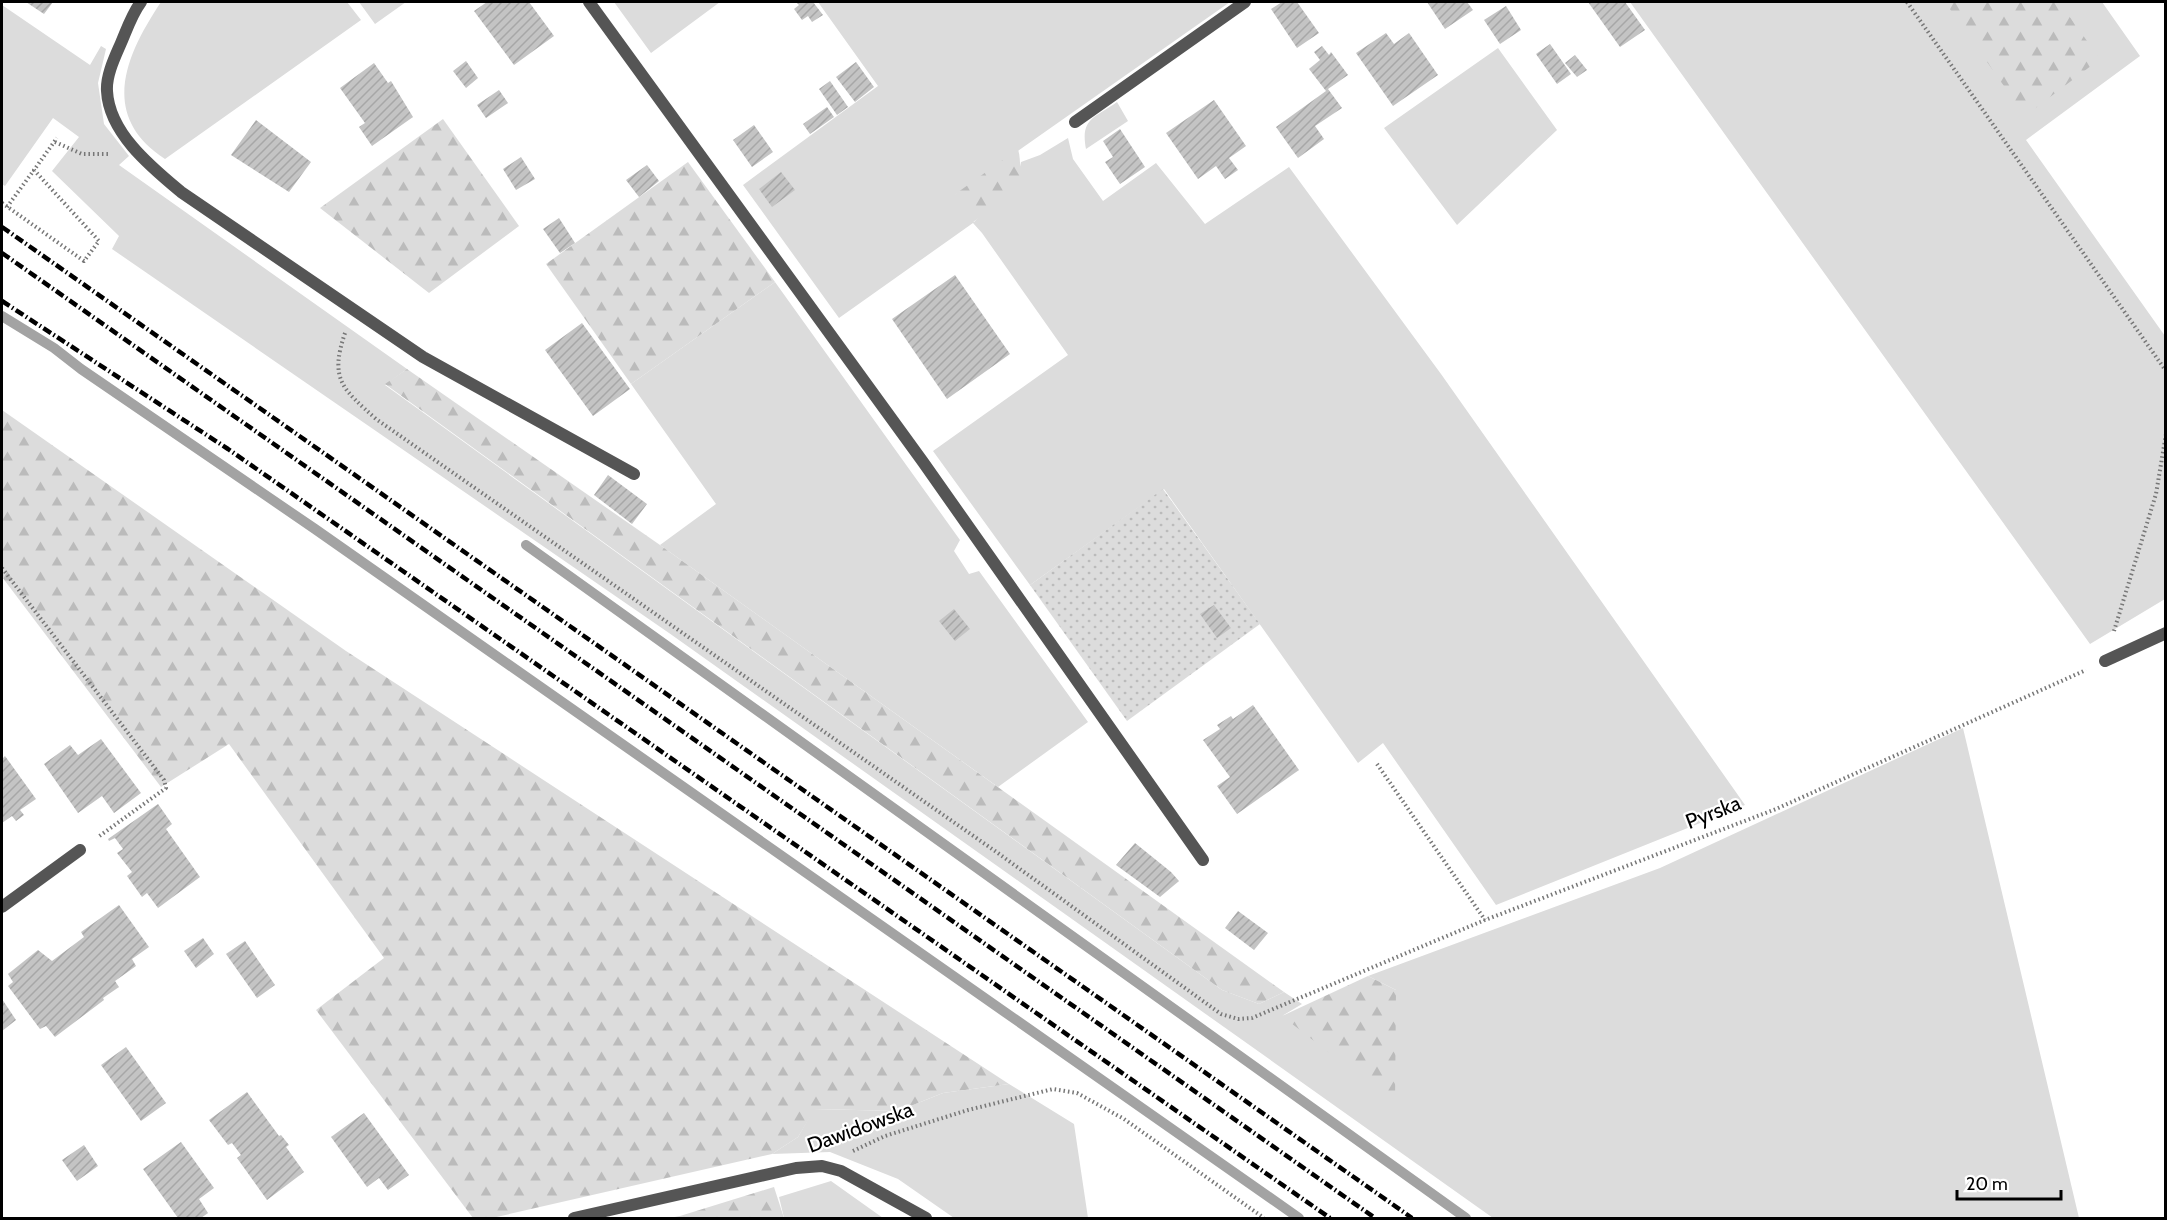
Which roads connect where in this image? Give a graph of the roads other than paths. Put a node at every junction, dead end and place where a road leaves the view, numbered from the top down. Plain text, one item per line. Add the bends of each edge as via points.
1 (141, 2) edge
2 (589, 2) edge
3 (1245, 2) edge
4 (1075, 122) dead end
5 (634, 474) dead end
6 (2166, 633) edge
7 (2105, 661) road end
8 (80, 850) road end
9 (1203, 860) dead end
10 (2, 907) edge
11 (574, 1218) edge
12 (926, 1218) edge

1 - 5 street via 114,61 107,88 110,110 129,141 158,172 181,192 423,357
2 - 9 street via 923,462
3 - 4 street
6 - 7 street
8 - 10 street
11 - 12 street, Dawidowska via 796,1168 822,1166 841,1171

